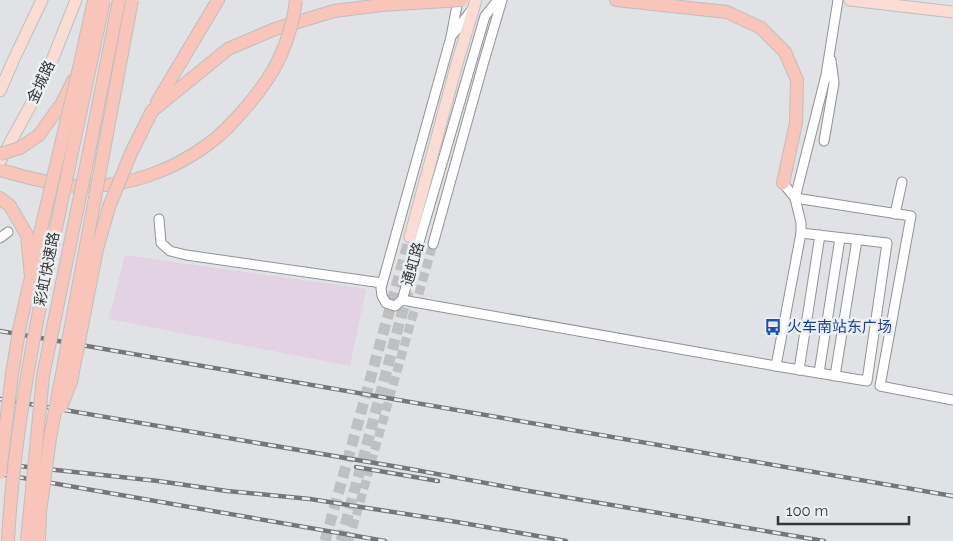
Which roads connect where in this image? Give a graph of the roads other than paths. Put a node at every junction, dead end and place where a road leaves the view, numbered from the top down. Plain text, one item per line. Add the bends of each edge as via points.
1 (42, 0) edge
2 (76, 0) edge
3 (94, 0) edge
4 (104, 0) edge
5 (119, 0) edge
6 (132, 0) edge
7 (218, 0) edge
8 (296, 0) edge
9 (398, 0) edge
10 (458, 0) edge
11 (462, 0) edge
12 (500, 0) edge
13 (616, 0) edge
14 (838, 0) edge
15 (850, 0) edge
16 (474, 4) edge
17 (382, 5) junction
18 (953, 12) edge
19 (451, 37) junction
20 (830, 50) junction
21 (80, 68) junction
22 (0, 91) edge
23 (152, 111) junction
24 (824, 141) dead end
25 (0, 154) edge
26 (0, 161) edge
27 (0, 170) edge
28 (902, 182) dead end
29 (784, 183) joint
30 (0, 198) edge
31 (794, 198) junction
32 (895, 214) junction
33 (159, 219) dead end
34 (8, 232) dead end
35 (801, 233) junction
36 (410, 236) tunnel mouth
37 (820, 236) junction
38 (0, 238) edge
39 (840, 238) junction
40 (857, 240) junction
41 (433, 244) tunnel mouth
42 (31, 277) junction
43 (382, 283) junction
44 (402, 300) junction
45 (776, 366) junction
46 (799, 370) junction
47 (819, 373) junction
48 (836, 376) junction
49 (953, 400) edge
50 (50, 438) junction
51 (0, 473) edge
52 (8, 541) edge
53 (27, 541) edge
54 (39, 541) edge

1 - 22 main road
2 - 26 main road, 金城路 via 38,91
3 - 21 highway, bridge
4 - 52 highway, 彩虹快速路, bridge via 28,368 13,472
5 - 53 highway, 彩虹快速路, bridge via 43,376
6 - 50 highway, bridge
7 - 23 highway
8 - 27 highway, bridge via 280,58 264,86 228,128 187,158 149,176 89,186 61,184
9 - 17 highway
10 - 19 street, 通虹路
11 - 17 highway, bridge
12 - 41 street, 通虹路
12 - 44 street, 通虹路 via 485,16
13 - 29 highway via 727,12 761,28 785,52 797,80 796,123
14 - 20 street
15 - 18 main road
16 - 19 street
16 - 36 main road, 通虹路
17 - 23 highway, bridge via 334,11 275,29 228,49
19 - 43 street, 通虹路
20 - 24 street via 834,82
20 - 31 street
21 - 25 highway, bridge via 40,135 20,148
21 - 42 highway, bridge
23 - 50 highway, bridge via 109,207 97,249 71,382
28 - 32 street
29 - 31 street
30 - 42 highway via 10,206 28,235
31 - 32 street
31 - 35 street
32 - 49 street via 911,216 880,386
33 - 43 street via 161,243 170,251
34 - 38 street
35 - 37 street
35 - 45 street
37 - 39 street
37 - 46 street
39 - 40 street
39 - 47 street
40 - 48 street
40 - 48 street via 887,243 867,381
42 - 51 highway, bridge via 12,374
43 - 44 street, 通虹路 via 382,296 386,303 396,306
44 - 45 street
45 - 46 street
46 - 47 street
47 - 48 street
50 - 54 highway, bridge

